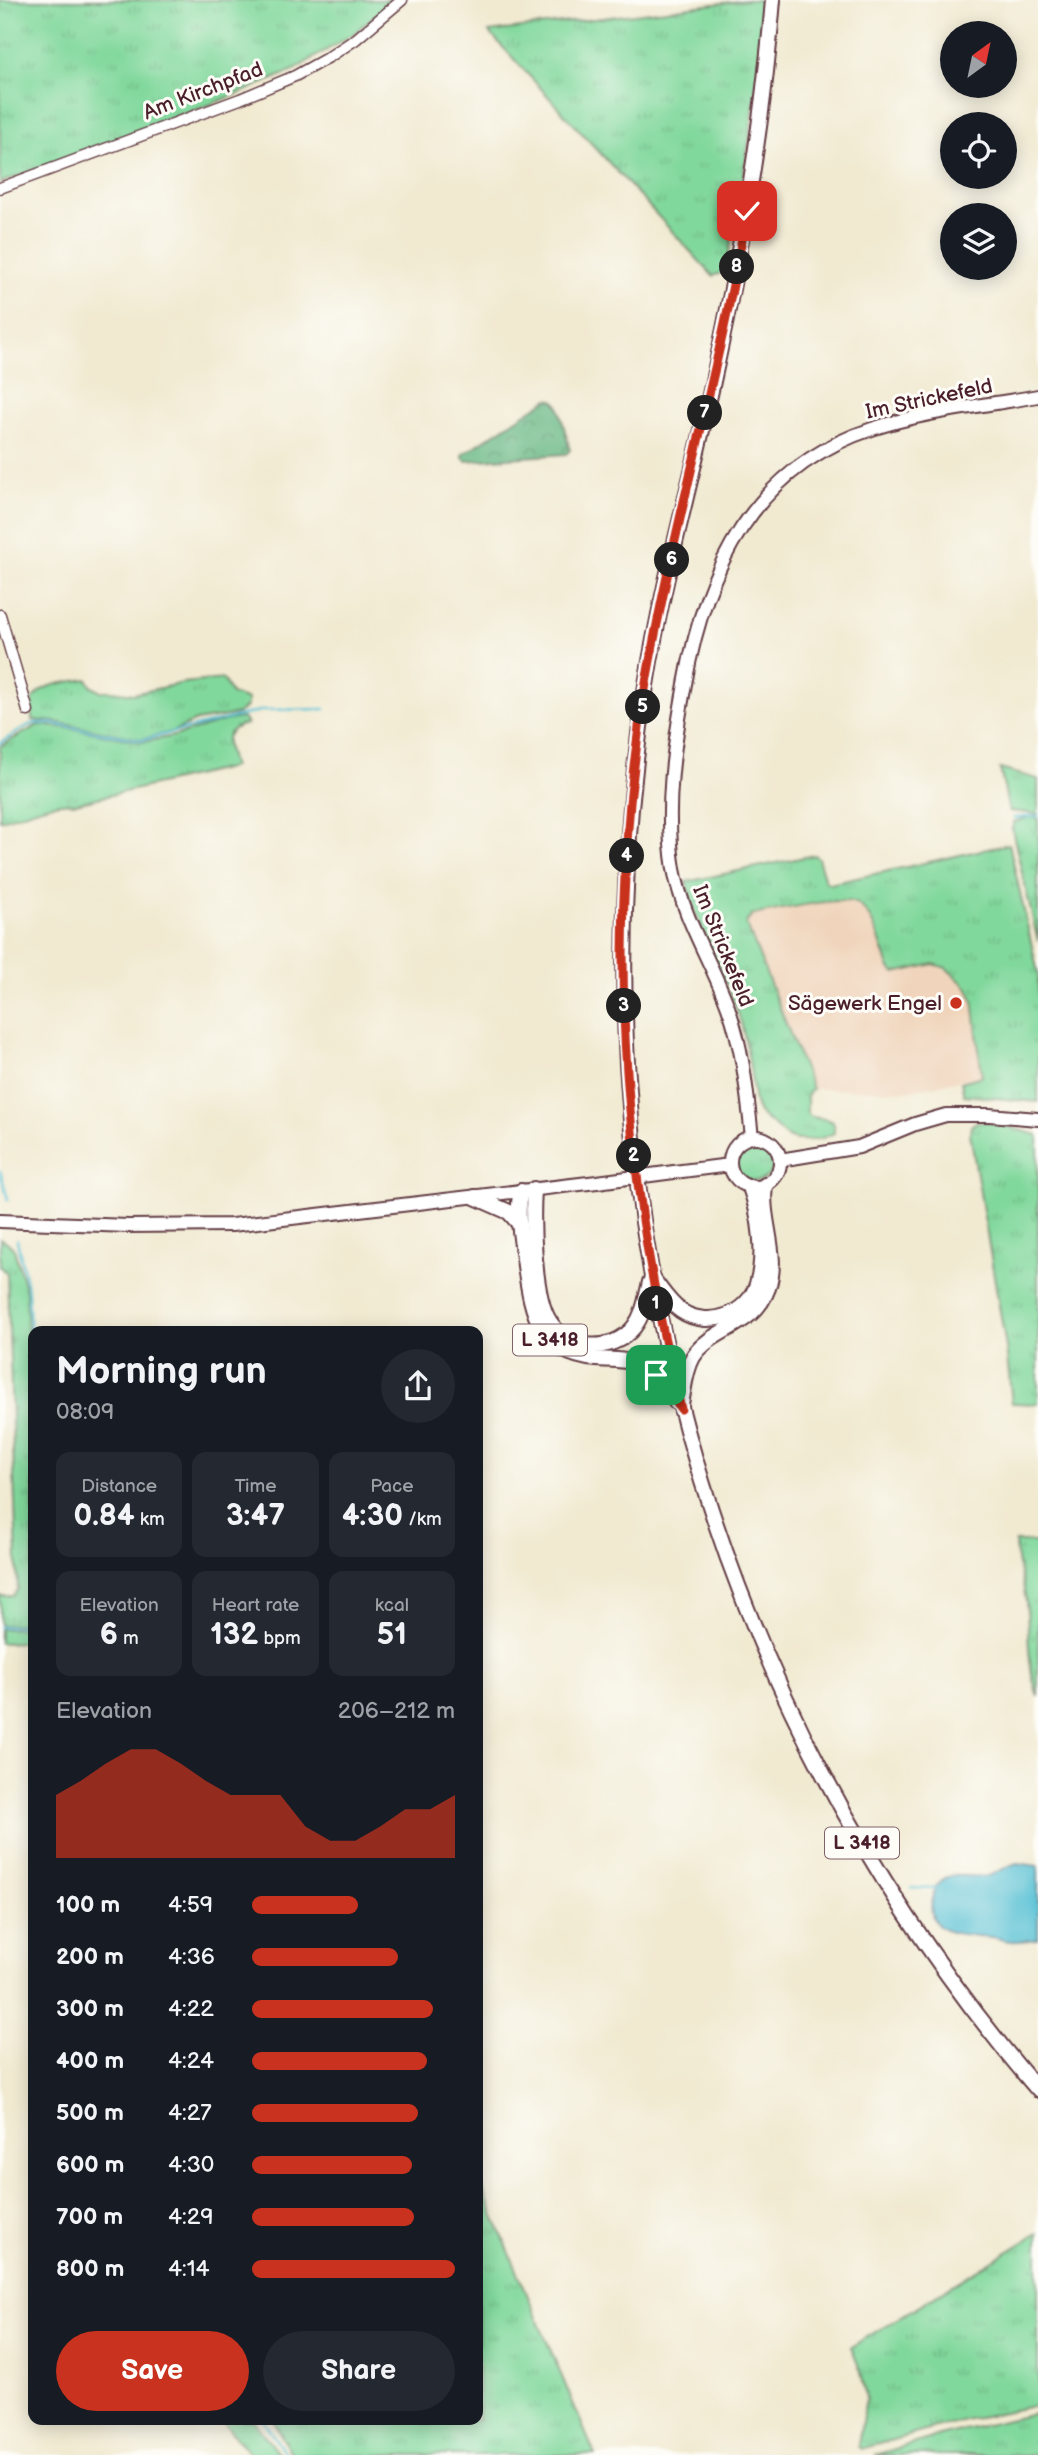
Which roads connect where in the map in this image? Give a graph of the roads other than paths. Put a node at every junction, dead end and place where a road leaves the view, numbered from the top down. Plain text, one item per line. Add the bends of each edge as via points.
1 (402, 0) edge
2 (773, 0) edge
3 (0, 188) edge
4 (1038, 396) edge
5 (0, 615) edge
6 (28, 711) dead end
7 (1038, 1119) edge
8 (752, 1137) junction
9 (780, 1160) junction
10 (730, 1165) junction
11 (765, 1185) junction
12 (750, 1187) junction
13 (527, 1190) junction
14 (475, 1197) junction
15 (0, 1221) edge
16 (520, 1225) junction
17 (651, 1277) junction
18 (681, 1409) junction
19 (1038, 2090) edge

1 - 3 street, Am Kirchpfad via 356,39 295,76
2 - 17 main road, L 3418 via 764,97 741,246 658,621 634,779 624,994 634,1164
4 - 8 main road, Im Strickefeld via 913,417 835,444 764,499 713,579 683,697 671,839 684,907 735,1027
5 - 6 street
7 - 9 main road via 946,1115 859,1147
8 - 9 main road via 768,1140
8 - 10 main road via 738,1143
9 - 11 main road via 777,1175
10 - 12 main road via 736,1179
10 - 13 main road, bridge
11 - 12 main road
11 - 18 main road, L 3418 via 772,1254 768,1288 751,1315 707,1342 694,1356
12 - 17 main road via 760,1261 757,1287 742,1308 715,1318 691,1316
13 - 14 main road
13 - 16 main road, L 3418 via 518,1212
13 - 17 main road, L 3418 via 542,1300 558,1332 591,1346 619,1340 640,1318
14 - 15 main road via 205,1226
14 - 16 main road via 509,1212
16 - 18 main road, L 3418 via 533,1311 542,1331 569,1353 645,1367
17 - 18 main road, L 3418
18 - 19 main road, L 3418 via 710,1509 746,1607 835,1795 930,1949

